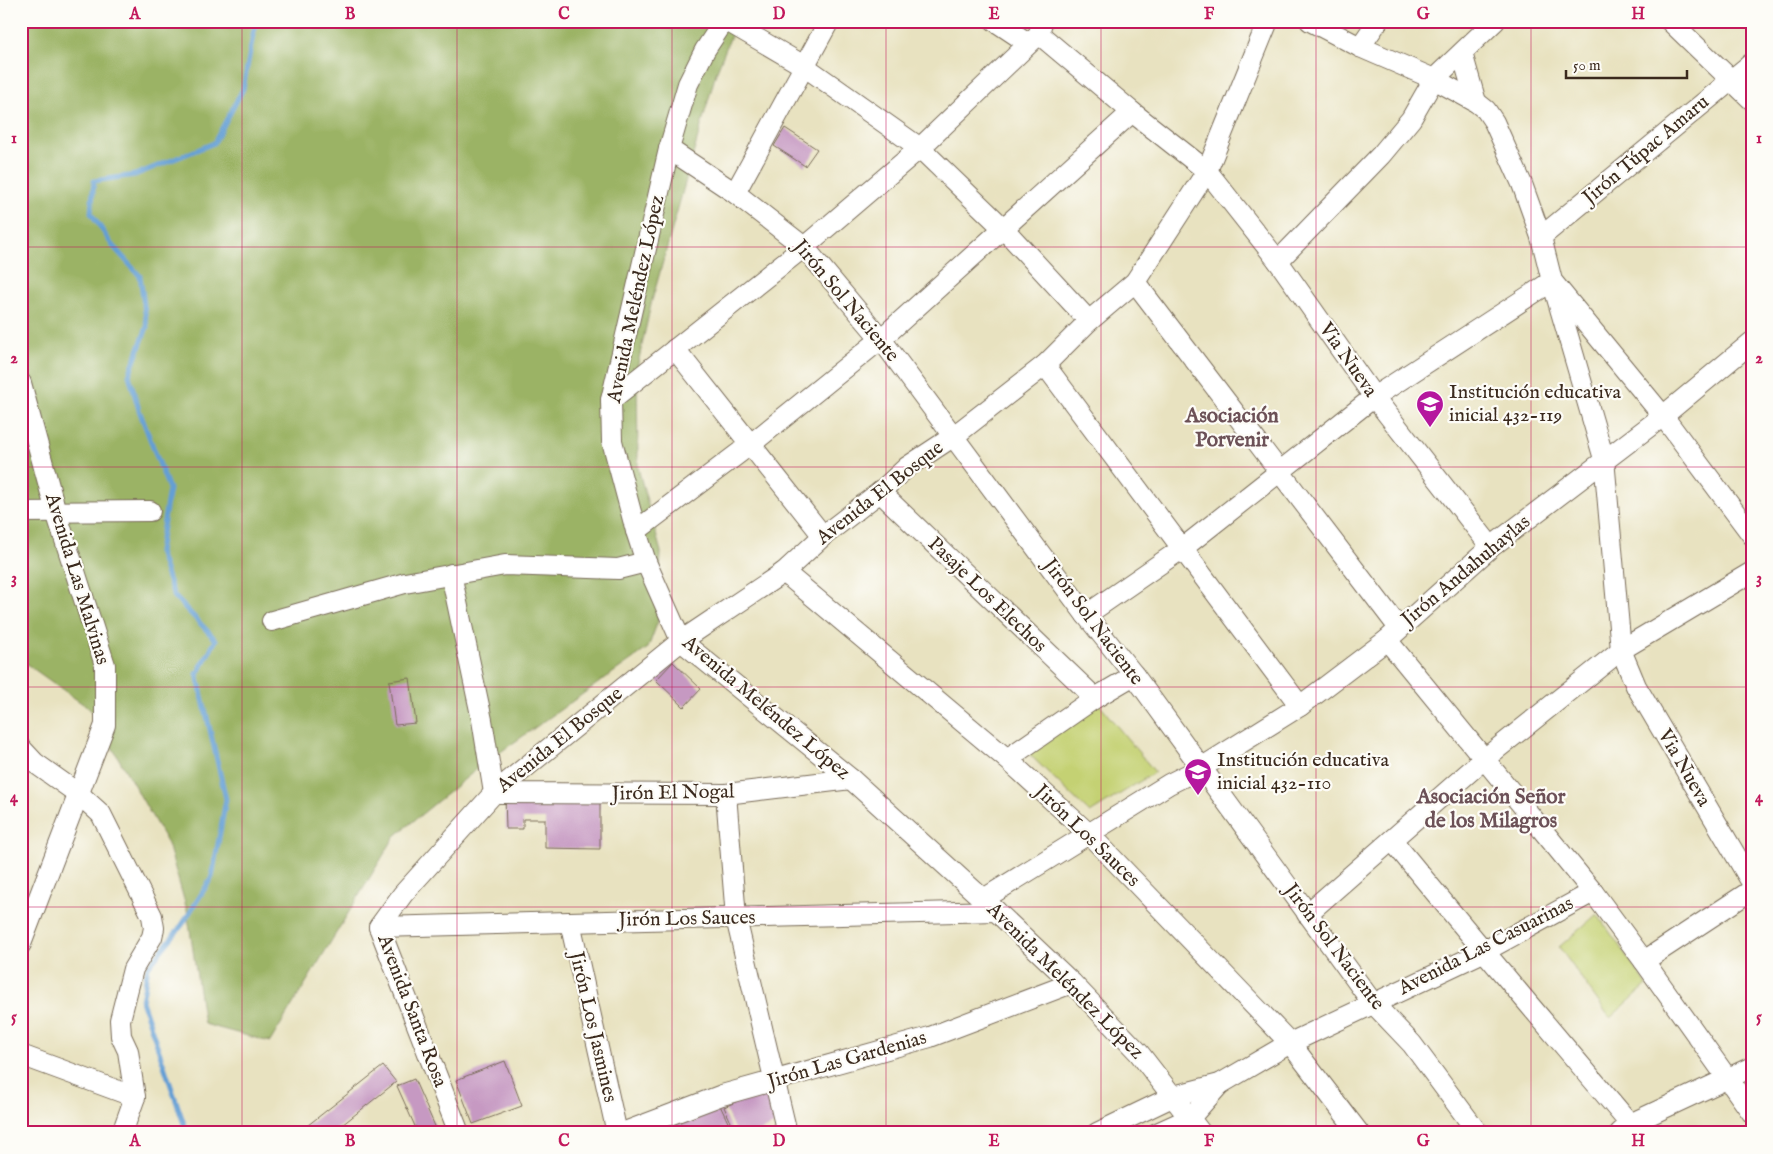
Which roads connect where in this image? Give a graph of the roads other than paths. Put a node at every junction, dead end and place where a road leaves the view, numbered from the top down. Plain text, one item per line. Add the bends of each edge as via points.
1 (726, 21) edge
2 (829, 21) edge
3 (995, 21) edge
4 (1268, 21) edge
5 (1310, 21) edge
6 (1378, 21) edge
7 (1494, 21) edge
8 (1670, 21) edge
9 (1036, 33) edge
10 (1360, 47) junction
11 (1462, 53) junction
12 (1752, 63) edge
13 (804, 66) junction
14 (1434, 80) junction
15 (1730, 80) junction
16 (1752, 100) edge
17 (1476, 102) junction
18 (1132, 112) junction
19 (920, 148) junction
20 (669, 149) junction
21 (1207, 171) junction
22 (736, 193) junction
23 (1004, 228) junction
24 (1541, 237) junction
25 (804, 247) junction
26 (1278, 261) junction
27 (1552, 280) junction
28 (1135, 282) junction
29 (1089, 321) junction
30 (881, 339) junction
31 (1752, 342) edge
32 (675, 349) junction
33 (1045, 365) junction
34 (21, 383) edge
35 (1374, 397) junction
36 (611, 400) junction
37 (1663, 416) junction
38 (954, 436) junction
39 (751, 444) junction
40 (1604, 459) junction
41 (1280, 472) junction
42 (880, 492) junction
43 (150, 510) dead end
44 (21, 512) edge
45 (56, 512) junction
46 (636, 531) junction
47 (1752, 535) edge
48 (822, 536) junction
49 (1491, 547) junction
50 (1183, 548) junction
51 (646, 562) junction
52 (784, 572) junction
53 (1752, 572) edge
54 (451, 574) junction
55 (1086, 615) junction
56 (272, 621) dead end
57 (1393, 634) junction
58 (681, 641) junction
59 (1621, 650) junction
60 (1134, 675) junction
61 (1095, 698) junction
62 (1300, 706) junction
63 (21, 748) edge
64 (1007, 759) junction
65 (1483, 760) junction
66 (1201, 768) junction
67 (852, 779) junction
68 (494, 794) junction
69 (726, 794) junction
70 (80, 795) junction
71 (1089, 834) junction
72 (1392, 840) junction
73 (1752, 883) edge
74 (1752, 890) edge
75 (1593, 892) junction
76 (403, 894) joint
77 (989, 905) junction
78 (1307, 914) junction
79 (736, 918) junction
80 (570, 922) junction
81 (379, 926) junction
82 (21, 944) edge
83 (1483, 952) junction
84 (1644, 961) junction
85 (1072, 984) junction
86 (1372, 1002) junction
87 (1290, 1043) junction
88 (21, 1055) edge
89 (1752, 1066) edge
90 (776, 1079) junction
91 (1728, 1080) junction
92 (1220, 1084) junction
93 (1174, 1096) junction
94 (135, 1097) junction
95 (1752, 1113) edge
96 (1195, 1125) edge
97 (1625, 1129) edge
98 (122, 1133) edge
99 (459, 1133) edge
100 (617, 1133) edge
101 (622, 1133) edge
102 (787, 1133) edge
103 (1097, 1133) edge
104 (1157, 1133) edge
105 (1359, 1133) edge
106 (1478, 1133) edge

1 - 13 street
1 - 20 street, Avenida Meléndez López via 705,50 688,84
2 - 13 street
3 - 9 street, Via Nueva
4 - 21 street, Avenida El Bosque
5 - 10 street
6 - 10 street
7 - 11 street
8 - 15 street
9 - 18 street, Via Nueva
9 - 19 street
10 - 14 street
11 - 14 street
11 - 17 street
12 - 15 street, Jirón Túpac Amaru
13 - 19 street
13 - 22 street
14 - 17 street
14 - 26 street via 1411,119 1381,155
15 - 16 street
15 - 24 street, Jirón Túpac Amaru
17 - 24 street, Via Nueva via 1494,122
18 - 21 street, Via Nueva
18 - 23 street
19 - 23 street
19 - 25 street
20 - 22 street, Jirón Sol Naciente
20 - 36 street, Avenida Meléndez López
21 - 26 street, Via Nueva
21 - 28 street, Avenida El Bosque
22 - 25 street, Jirón Sol Naciente
23 - 29 street
23 - 30 street
24 - 27 street, Via Nueva
25 - 30 street, Jirón Sol Naciente
25 - 32 street
26 - 35 street, Via Nueva
27 - 35 street
27 - 37 street
27 - 40 street, Via Nueva
28 - 29 street, Avenida El Bosque
28 - 41 street
29 - 33 street, Avenida El Bosque
30 - 38 street, Jirón Sol Naciente
30 - 39 street
31 - 37 street, Jirón Andahuhaylas
32 - 36 street
32 - 39 street
33 - 38 street, Avenida El Bosque
33 - 50 street
34 - 45 street, Avenida Las Malvinas
35 - 41 street
35 - 49 street, Via Nueva
36 - 46 street, Avenida Meléndez López via 612,441
37 - 40 street, Jirón Andahuhaylas
37 - 47 street
38 - 42 street, Avenida El Bosque via 907,467
38 - 55 street, Jirón Sol Naciente
39 - 46 street
39 - 48 street
40 - 49 street, Jirón Andahuhaylas
40 - 59 street, Via Nueva
41 - 50 street
41 - 57 street
42 - 48 street, Avenida El Bosque
42 - 61 street, Pasaje Los Elechos
43 - 45 street
44 - 45 street
45 - 70 street, Avenida Las Malvinas via 105,665 105,725
46 - 51 street, Avenida Meléndez López
48 - 52 street, Avenida El Bosque
49 - 57 street, Jirón Andahuhaylas
50 - 55 street
50 - 62 street
51 - 54 street via 618,569 505,564
51 - 58 street, Avenida Meléndez López
52 - 58 street, Avenida El Bosque
52 - 64 street, Jirón Los Sauces
53 - 59 street
54 - 56 street via 406,583
54 - 68 street
55 - 60 street, Jirón Sol Naciente
57 - 62 street, Jirón Andahuhaylas
57 - 65 street
58 - 67 street, Avenida Meléndez López
58 - 68 street, Avenida El Bosque
59 - 65 street
59 - 73 street, Via Nueva via 1636,686
60 - 61 street
60 - 66 street, Jirón Sol Naciente
61 - 64 street
62 - 66 street, Jirón Andahuhaylas
63 - 70 street via 35,763
64 - 71 street, Jirón Los Sauces
65 - 72 street
65 - 75 street
66 - 71 street, Jirón Andahuhaylas
66 - 78 street, Jirón Sol Naciente
67 - 69 street, Jirón El Nogal
67 - 77 street, Avenida Meléndez López
68 - 69 street, Jirón El Nogal
68 - 76 street, Avenida El Bosque
69 - 79 street
70 - 82 street, Avenida Las Malvinas
70 - 94 street via 102,814 144,896 154,928 132,969 120,1020
71 - 77 street
71 - 87 street, Jirón Los Sauces
72 - 78 street
72 - 83 street
74 - 84 street
75 - 83 street, Avenida Las Casuarinas
75 - 84 street
76 - 81 street, Avenida Santa Rosa
77 - 79 street, Jirón Los Sauces
77 - 85 street, Avenida Meléndez López
78 - 86 street, Jirón Sol Naciente
79 - 80 street, Jirón Los Sauces
79 - 90 street
80 - 81 street, Jirón Los Sauces
80 - 100 street, Jirón Los Jasmines
81 - 99 street, Avenida Santa Rosa
83 - 86 street, Avenida Las Casuarinas
83 - 97 street via 1518,990
84 - 91 street
85 - 90 street, Jirón Las Gardenias via 930,1037
85 - 93 street, Avenida Meléndez López via 1139,1053
86 - 87 street, Avenida Las Casuarinas
86 - 106 street, Jirón Sol Naciente via 1412,1044
87 - 92 street, Avenida Las Casuarinas
87 - 105 street, Jirón Los Sauces
88 - 94 street
89 - 91 street
90 - 101 street, Jirón Las Gardenias
90 - 102 street
91 - 95 street
91 - 97 street
92 - 93 street, Avenida Las Casuarinas
92 - 96 street, Avenida Las Casuarinas
93 - 96 street, Avenida Meléndez López
93 - 103 street, Avenida Las Casuarinas
94 - 98 street
96 - 104 street, Avenida Las Casuarinas

